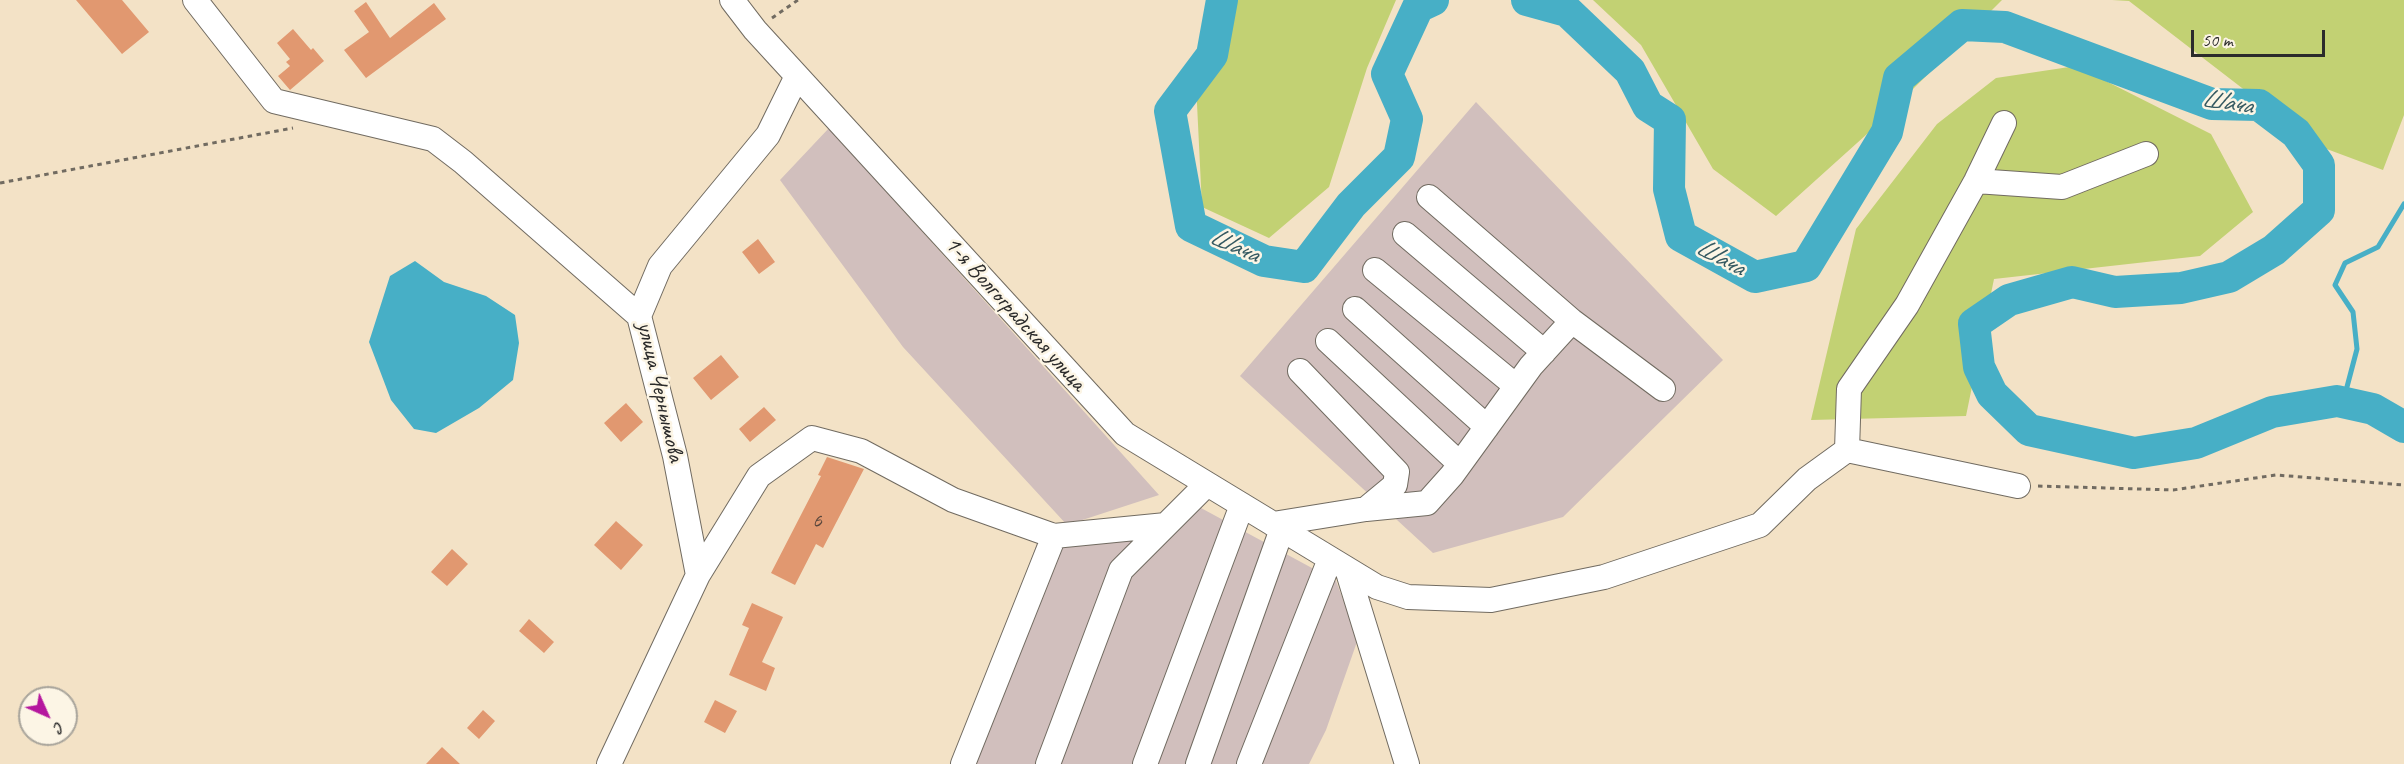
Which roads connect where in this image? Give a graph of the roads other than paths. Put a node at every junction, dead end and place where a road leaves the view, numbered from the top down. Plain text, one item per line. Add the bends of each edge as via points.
1 (195, 0) edge
2 (732, 0) edge
3 (797, 76) junction
4 (2004, 123) dead end
5 (2146, 154) dead end
6 (1976, 182) junction
7 (1429, 197) dead end
8 (1405, 234) dead end
9 (1375, 270) dead end
10 (1355, 309) dead end
11 (639, 316) junction
12 (1572, 321) junction
13 (1328, 341) dead end
14 (1544, 352) junction
15 (1300, 371) dead end
16 (1516, 386) junction
17 (1662, 389) dead end
18 (1487, 427) junction
19 (1847, 450) junction
20 (1460, 464) junction
21 (1207, 484) junction
22 (2018, 486) road end
23 (1242, 505) junction
24 (1366, 509) junction
25 (1166, 525) junction
26 (1277, 527) junction
27 (1054, 536) junction
28 (1339, 564) junction
29 (698, 575) junction
30 (609, 764) edge
31 (963, 764) edge
32 (1048, 764) edge
33 (1145, 764) edge
34 (1198, 764) edge
35 (1249, 764) edge
36 (1407, 764) edge

1 - 11 street via 274,101 433,139
2 - 3 street, 1-я Волгоградская улица
3 - 11 street, улица Чернышова via 768,135 660,266
3 - 21 street, 1-я Волгоградская улица via 1125,434
4 - 6 street
5 - 6 street via 2062,187
6 - 19 street via 1906,305 1849,389
7 - 12 street
8 - 14 street
9 - 16 street
10 - 18 street
11 - 29 street, улица Чернышова via 675,456
12 - 14 street
12 - 17 street
13 - 20 street
14 - 16 street
15 - 24 street via 1397,472 1395,485
16 - 18 street
18 - 20 street
19 - 22 street
19 - 28 street, 1-я Волгоградская улица via 1807,479 1760,525 1604,577 1491,600 1408,597 1377,587
20 - 24 street via 1427,503
21 - 23 street, 1-я Волгоградская улица
21 - 25 street
23 - 26 street, 1-я Волгоградская улица
23 - 33 street
24 - 26 street
25 - 27 street
25 - 32 street via 1121,570
26 - 28 street, 1-я Волгоградская улица
26 - 34 street
27 - 29 street via 954,500 861,451 812,438 759,476
27 - 31 street
28 - 35 street
28 - 36 street
29 - 30 street

